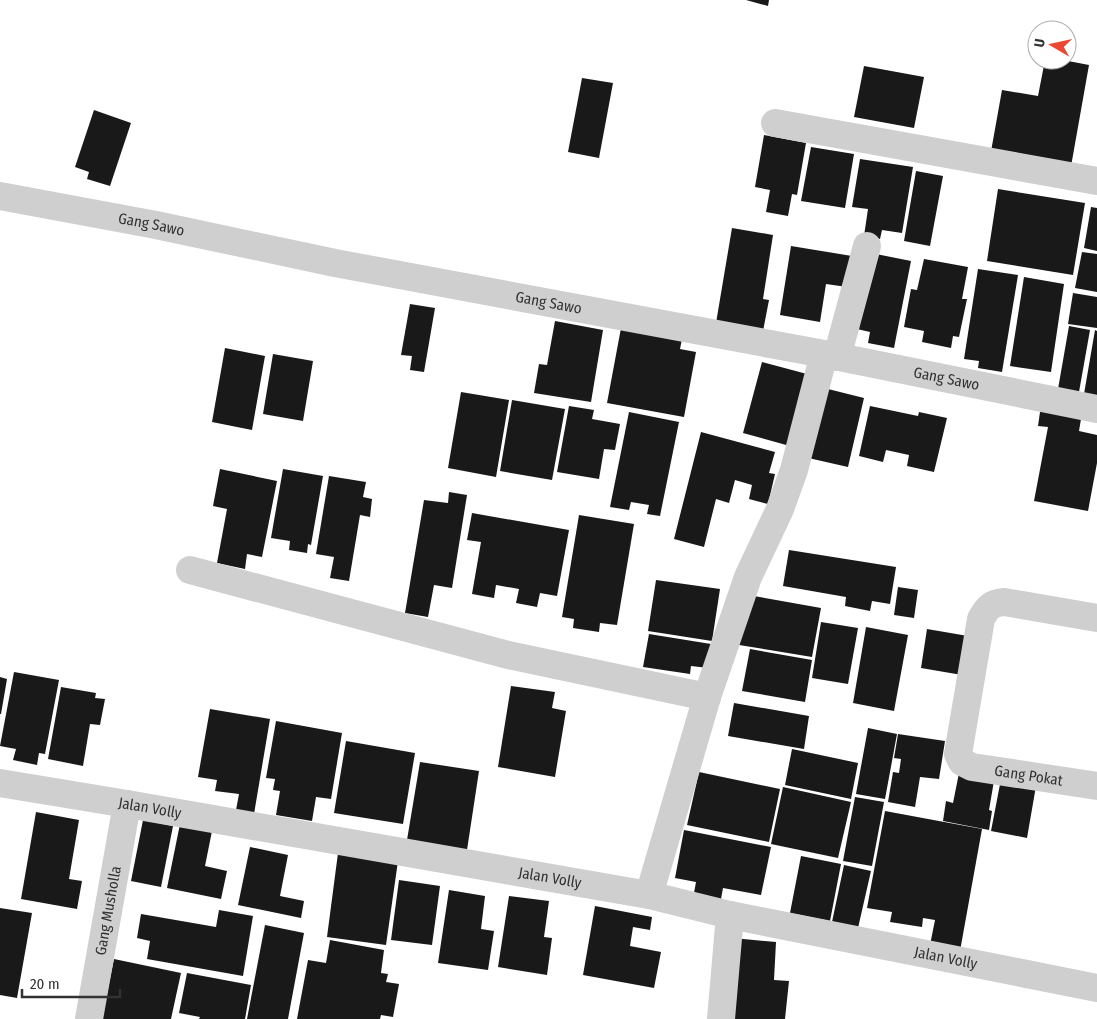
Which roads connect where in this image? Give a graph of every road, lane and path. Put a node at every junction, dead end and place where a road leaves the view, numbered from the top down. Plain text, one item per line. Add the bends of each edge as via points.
1 (775, 123) dead end
2 (1097, 180) edge
3 (0, 196) edge
4 (867, 246) dead end
5 (830, 355) junction
6 (1097, 409) edge
7 (190, 570) dead end
8 (1097, 618) edge
9 (706, 698) junction
10 (0, 783) edge
11 (1097, 786) edge
12 (127, 804) junction
13 (649, 896) junction
14 (730, 915) junction
15 (1097, 988) edge
16 (89, 1019) edge
17 (721, 1019) edge

1 - 2 street
3 - 5 street, Gang Sawo via 335,263
4 - 5 street
5 - 6 street, Gang Sawo
5 - 9 street via 780,509 748,576
7 - 9 street via 508,654
8 - 11 street, Gang Pokat via 1004,602 986,609 958,754 962,762 972,767
9 - 13 street
10 - 12 street, Jalan Volly
12 - 13 street, Jalan Volly
12 - 16 street, Gang Musholla
13 - 14 street, Jalan Volly
14 - 15 street, Jalan Volly
14 - 17 street

